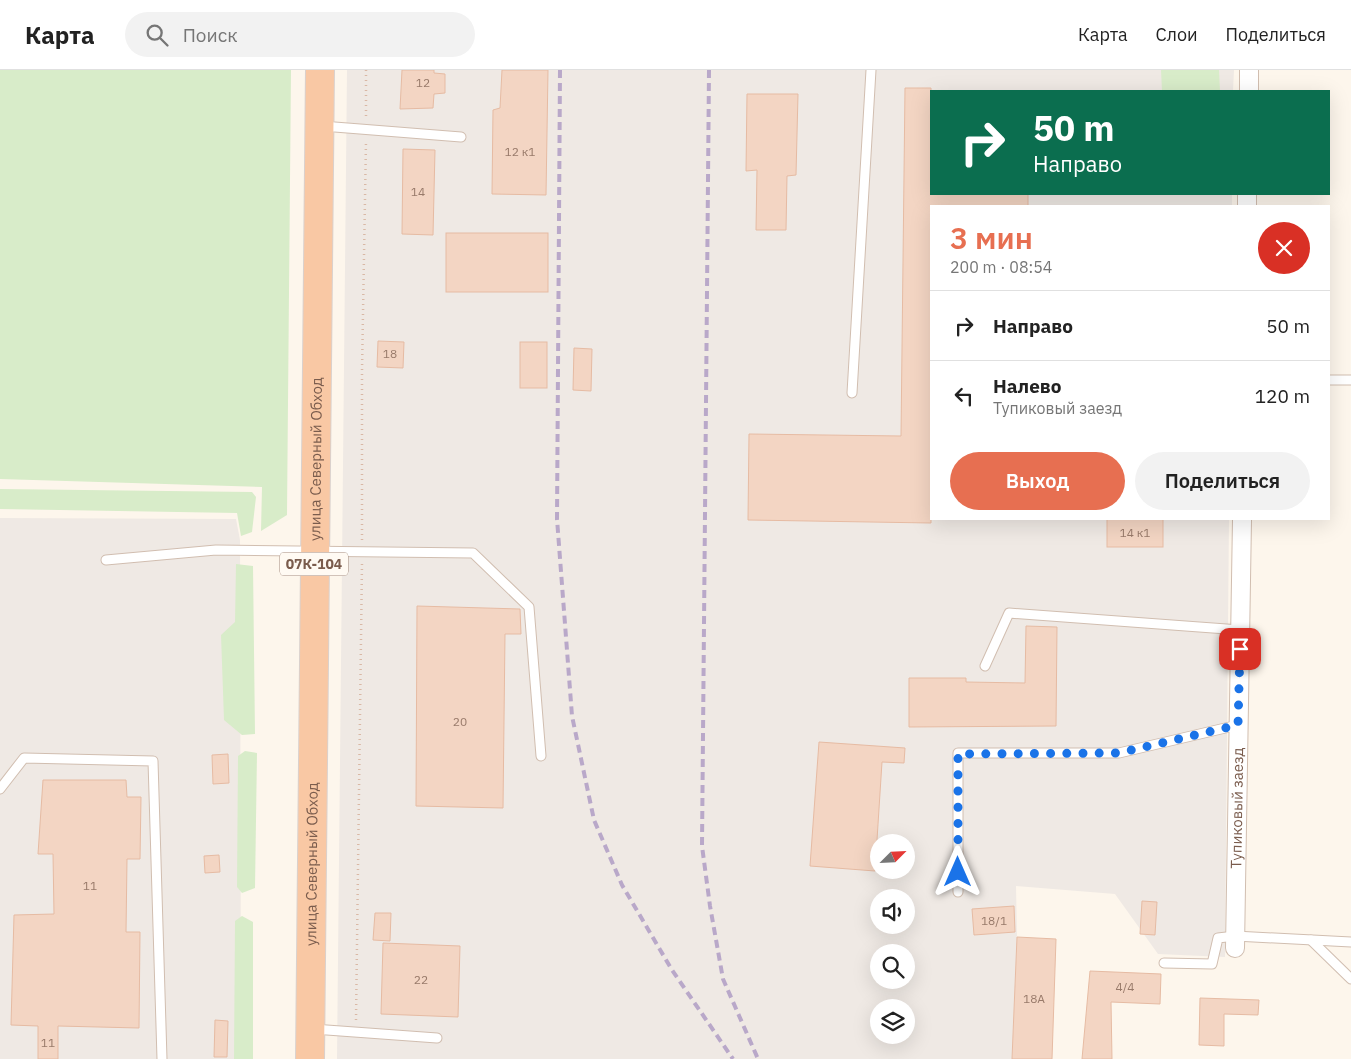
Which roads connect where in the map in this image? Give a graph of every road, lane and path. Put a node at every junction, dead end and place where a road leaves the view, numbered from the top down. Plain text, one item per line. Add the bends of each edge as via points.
1 (320, 70) edge
2 (871, 70) edge
3 (1249, 70) edge
4 (1249, 90) edge
5 (319, 125) junction
6 (462, 137) dead end
7 (1330, 380) edge
8 (1351, 380) edge
9 (852, 392) dead end
10 (1242, 520) edge
11 (314, 553) junction
12 (106, 560) dead end
13 (1240, 630) junction
14 (985, 666) dead end
15 (1238, 725) junction
16 (541, 756) dead end
17 (0, 789) edge
18 (958, 892) dead end
19 (1311, 940) junction
20 (1235, 942) junction
21 (1351, 942) edge
22 (1164, 963) dead end
23 (1351, 979) edge
24 (311, 1029) junction
25 (437, 1038) dead end
26 (162, 1059) edge
27 (310, 1059) edge

1 - 5 highway, улица Северный Обход / 07К-104
2 - 9 lane
3 - 4 street
5 - 6 lane
5 - 11 highway, улица Северный Обход / 07К-104
7 - 8 lane
10 - 13 street, Тупиковый заезд
11 - 12 lane via 216,550
11 - 16 lane via 473,553 528,607
11 - 24 highway, улица Северный Обход / 07К-104
13 - 14 lane via 1009,614
13 - 15 street, Тупиковый заезд
15 - 18 lane via 1119,753 958,754
15 - 20 street, Тупиковый заезд
17 - 26 lane via 24,758 153,761
19 - 20 lane
19 - 21 lane
19 - 23 lane
20 - 22 lane via 1218,938 1212,964
24 - 25 lane
24 - 27 highway, улица Северный Обход / 07К-104

